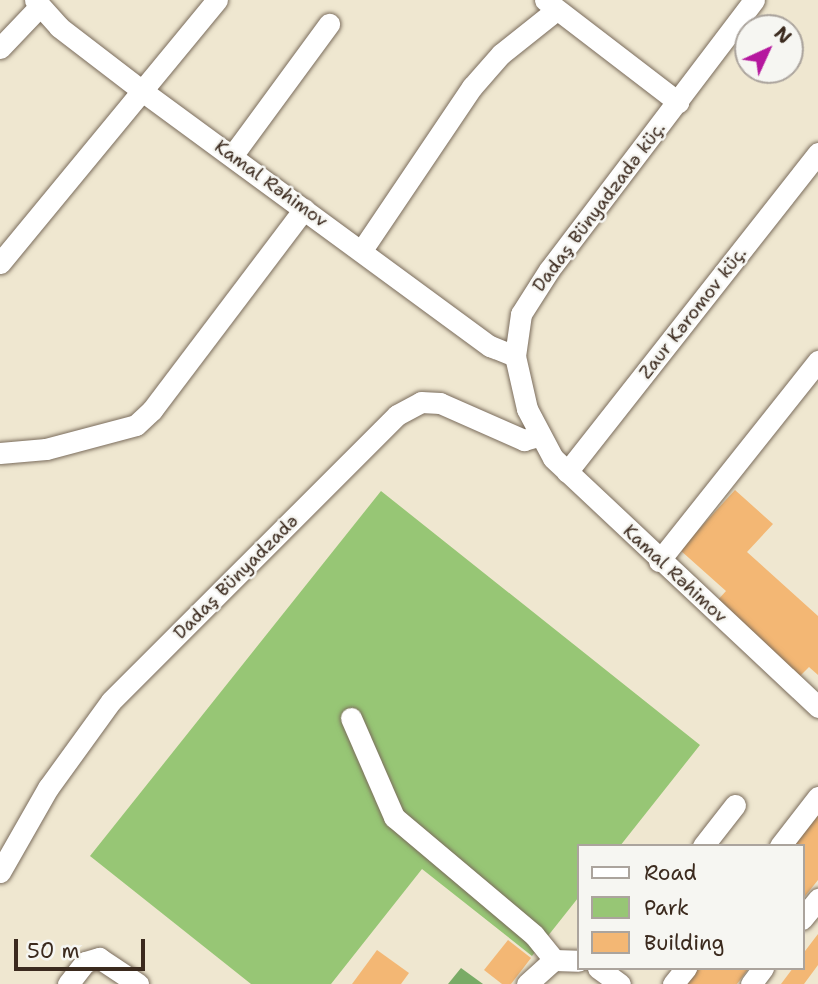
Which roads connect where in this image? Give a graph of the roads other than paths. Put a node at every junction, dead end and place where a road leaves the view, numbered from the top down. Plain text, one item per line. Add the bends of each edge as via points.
1 (217, 0) edge
2 (754, 0) edge
3 (37, 3) edge
4 (550, 5) edge
5 (329, 23) dead end
6 (0, 48) edge
7 (145, 93) junction
8 (678, 102) junction
9 (818, 153) edge
10 (232, 156) junction
11 (304, 209) junction
12 (362, 250) junction
13 (0, 263) edge
14 (515, 356) junction
15 (818, 361) edge
16 (538, 436) junction
17 (0, 453) edge
18 (568, 472) junction
19 (659, 561) junction
20 (818, 707) edge
21 (351, 718) dead end
22 (818, 797) edge
23 (734, 806) dead end
24 (705, 844) edge
25 (782, 844) edge
26 (0, 872) edge
27 (818, 899) edge
28 (804, 916) edge
29 (554, 961) junction
30 (576, 961) edge
31 (601, 970) edge
32 (684, 970) edge
33 (68, 984) edge
34 (138, 984) edge
35 (527, 984) edge
36 (620, 984) edge
37 (673, 984) edge

1 - 7 street
2 - 8 street, Dadaş Bünyadzadə küç.
3 - 6 street
3 - 7 street, Kamal Rəhimov
4 - 8 street
4 - 12 street via 472,87
5 - 10 street
7 - 10 street, Kamal Rəhimov
7 - 13 street
8 - 14 street, Dadaş Bünyadzadə küç. via 531,297 521,314
9 - 18 street, Zaur Kəromov küç.
10 - 11 street, Kamal Rəhimov
11 - 12 street, Kamal Rəhimov
11 - 17 street via 136,425 46,449
12 - 14 street, Kamal Rəhimov via 490,346
14 - 16 street, Dadaş Bünyadzadə küç.
15 - 19 street
16 - 18 street, Kamal Rəhimov
16 - 26 street, Dadaş Bünyadzadə via 524,440 440,403 421,402 397,415 111,701 61,768
18 - 19 street, Kamal Rəhimov
19 - 20 street, Kamal Rəhimov
21 - 29 street via 394,817 534,934
22 - 25 street
23 - 24 street
27 - 28 street
29 - 30 street
29 - 35 street
31 - 36 street
32 - 37 street
33 - 34 street via 85,962 99,958

